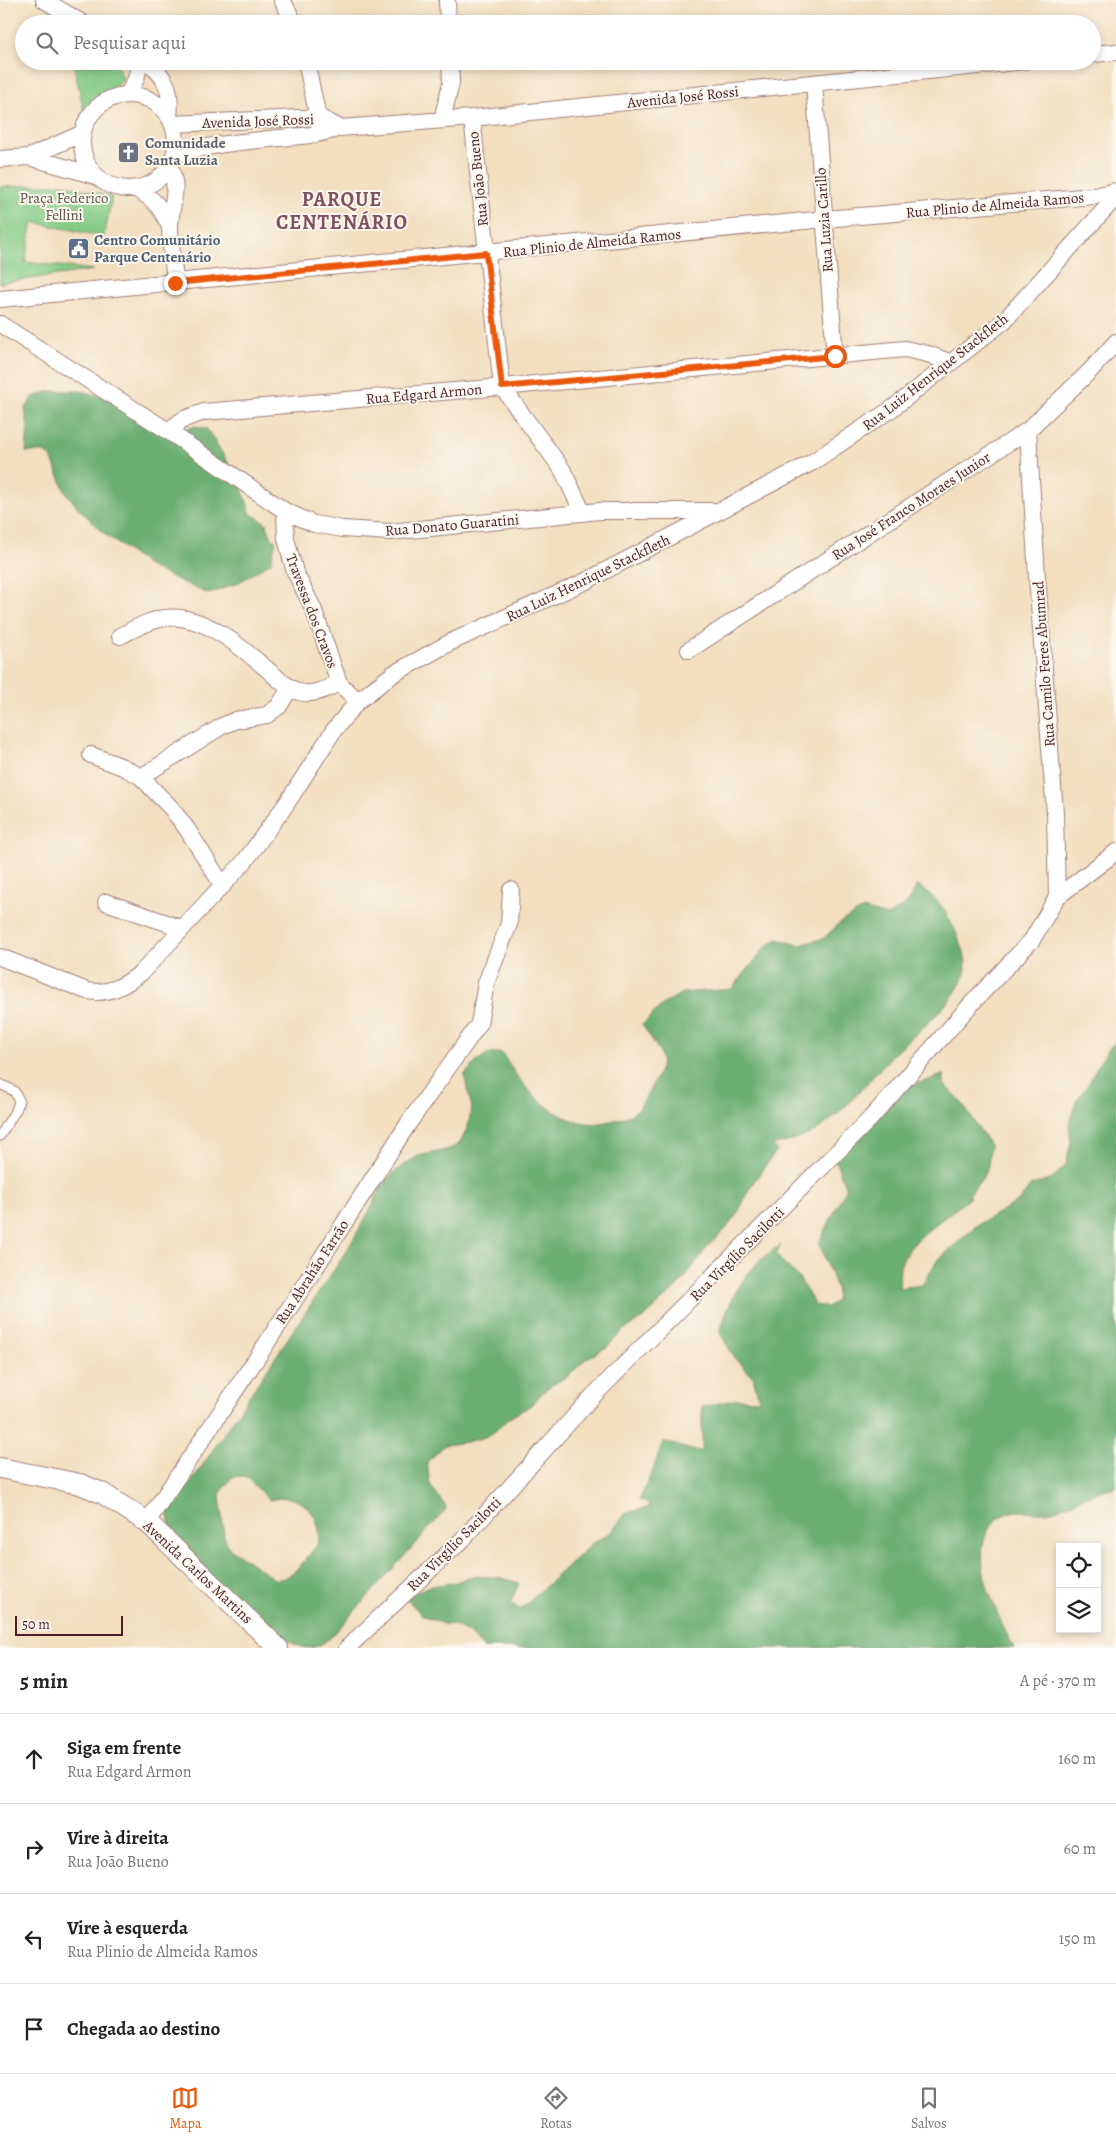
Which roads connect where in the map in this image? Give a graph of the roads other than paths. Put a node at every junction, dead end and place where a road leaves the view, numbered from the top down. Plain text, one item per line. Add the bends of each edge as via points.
1 (44, 0) edge
2 (282, 0) edge
3 (446, 0) edge
4 (69, 15) edge
5 (290, 15) edge
6 (447, 15) edge
7 (1116, 52) edge
8 (1101, 53) edge
9 (138, 70) edge
10 (156, 70) edge
11 (308, 70) edge
12 (450, 70) edge
13 (939, 70) edge
14 (814, 83) junction
15 (128, 94) junction
16 (319, 117) junction
17 (472, 118) junction
18 (171, 120) junction
19 (442, 120) junction
20 (340, 128) junction
21 (83, 133) junction
22 (322, 134) junction
23 (30, 157) junction
24 (0, 159) edge
25 (172, 161) junction
26 (96, 176) junction
27 (136, 189) junction
28 (1116, 191) edge
29 (1116, 196) edge
30 (824, 220) junction
31 (170, 227) junction
32 (486, 253) junction
33 (175, 283) junction
34 (0, 299) edge
35 (0, 324) edge
36 (1116, 342) edge
37 (835, 356) junction
38 (951, 363) junction
39 (502, 387) junction
40 (1028, 430) junction
41 (168, 431) junction
42 (722, 511) junction
43 (285, 512) junction
44 (584, 513) junction
45 (120, 636) dead end
46 (689, 650) dead end
47 (339, 683) junction
48 (290, 688) junction
49 (358, 701) junction
50 (91, 756) dead end
51 (141, 777) junction
52 (1116, 852) edge
53 (223, 886) junction
54 (511, 890) dead end
55 (1057, 897) junction
56 (106, 902) dead end
57 (181, 928) junction
58 (0, 958) edge
59 (0, 1084) edge
60 (0, 1136) edge
61 (0, 1468) edge
62 (147, 1522) junction
63 (278, 1648) edge
64 (347, 1648) edge

1 - 4 street
2 - 5 street
3 - 6 street
7 - 8 street
9 - 15 street
10 - 18 street via 167,84
11 - 16 street
12 - 19 street via 451,84
13 - 14 street, Avenida José Rossi
14 - 17 street, Avenida José Rossi
14 - 30 street, Rua Luzia Carillo
15 - 18 street via 158,104
15 - 21 street via 113,97 99,105 88,118
16 - 18 street, Avenida José Rossi
16 - 20 street, Avenida José Rossi
16 - 22 street
17 - 19 street, Avenida José Rossi
17 - 32 street, Rua João Bueno
18 - 25 street via 176,139
19 - 20 street, Avenida José Rossi
20 - 22 street, Avenida José Rossi
21 - 23 street
21 - 26 street via 86,163
22 - 25 street, Avenida José Rossi via 225,143 193,149
23 - 24 street
23 - 26 street
25 - 27 street via 160,178
25 - 31 street via 176,189
26 - 27 street via 107,185
27 - 31 street via 161,208
28 - 30 street, Rua Plinio de Almeida Ramos via 1094,196
29 - 38 street, Rua Luiz Henrique Stackfleth via 1004,321
30 - 32 street, Rua Plinio de Almeida Ramos
30 - 37 street, Rua Luzia Carillo
31 - 33 street
32 - 33 street, Rua Plinio de Almeida Ramos
32 - 39 street, Rua João Bueno
33 - 34 street, Rua Plinio de Almeida Ramos
35 - 41 street, Rua Donato Guaratini
36 - 40 street, Rua José Franco Moraes Junior
37 - 38 street, Rua Edgard Armon via 905,349
37 - 39 street, Rua Edgard Armon
38 - 42 street, Rua Luiz Henrique Stackfleth via 811,463
39 - 41 street, Rua Edgard Armon via 204,412 184,419
39 - 44 street, Rua João Bueno via 562,468
40 - 46 street, Rua José Franco Moraes Junior
40 - 55 street, Rua Camilo Feres Abumrad via 1055,813
41 - 43 street, Rua Donato Guaratini
42 - 44 street, Rua Donato Guaratini
42 - 49 street, Rua Luiz Henrique Stackfleth via 584,582 452,642 393,674
43 - 44 street, Rua Donato Guaratini via 314,524 390,532
43 - 47 street, Travessa dos Cravos via 286,539 295,572 313,608
45 - 48 street via 159,619 188,620 216,630
47 - 48 street via 309,693
47 - 49 street, Travessa dos Cravos
48 - 51 street via 278,706 267,715 236,720 222,726
49 - 53 street, Rua Luiz Henrique Stackfleth via 334,730 264,837
50 - 51 street
51 - 53 street via 187,829
52 - 55 street, Rua Virgílio Sacilotti
53 - 57 street, Rua Luiz Henrique Stackfleth
54 - 62 street, Rua Abrahão Farrão via 509,924 486,984 479,1024 410,1121
55 - 64 street, Rua Virgílio Sacilotti via 1032,940 872,1118 594,1396 463,1539
56 - 57 street
57 - 58 street, Rua Luiz Henrique Stackfleth via 141,973 126,984 99,993
59 - 60 lane via 14,1091 19,1100
61 - 62 street, Avenida Carlos Martins via 80,1484 102,1493
62 - 63 street, Avenida Carlos Martins

